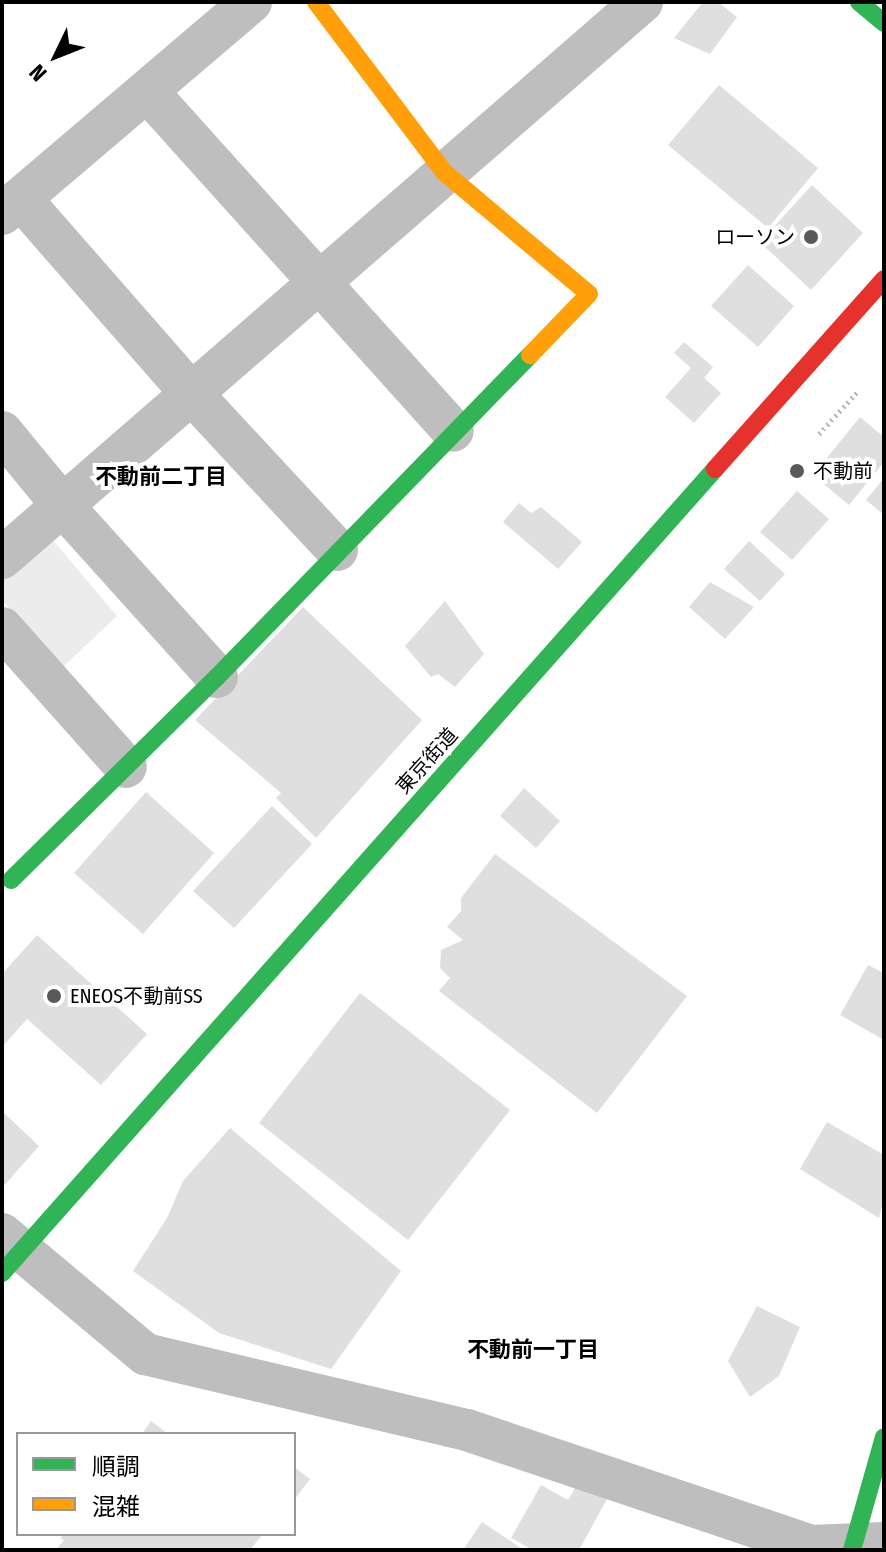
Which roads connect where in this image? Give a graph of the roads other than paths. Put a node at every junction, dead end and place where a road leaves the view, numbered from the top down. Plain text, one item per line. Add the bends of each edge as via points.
1 (251, 2) edge
2 (316, 2) edge
3 (642, 2) edge
4 (859, 2) edge
5 (884, 23) edge
6 (147, 91) junction
7 (444, 172) junction
8 (11, 207) edge
9 (884, 279) edge
10 (320, 283) junction
11 (192, 394) junction
12 (453, 431) junction
13 (2, 432) edge
14 (63, 506) junction
15 (337, 550) junction
16 (2, 558) edge
17 (2, 628) edge
18 (217, 677) junction
19 (126, 767) junction
20 (5, 879) edge
21 (9, 1252) edge
22 (884, 1437) edge
23 (863, 1546) edge

1 - 6 street
2 - 7 main road
3 - 7 street
4 - 5 main road
6 - 8 street
6 - 10 street
7 - 10 street
7 - 12 main road via 589,294
8 - 11 street
9 - 21 main road, 東京街道
10 - 11 street
10 - 12 street
11 - 14 street
11 - 15 street
12 - 15 main road
13 - 14 street
14 - 16 street
14 - 18 street
15 - 18 main road
17 - 19 street
18 - 19 main road
19 - 20 main road
21 - 23 street via 145,1354 467,1430 811,1546
22 - 23 main road

